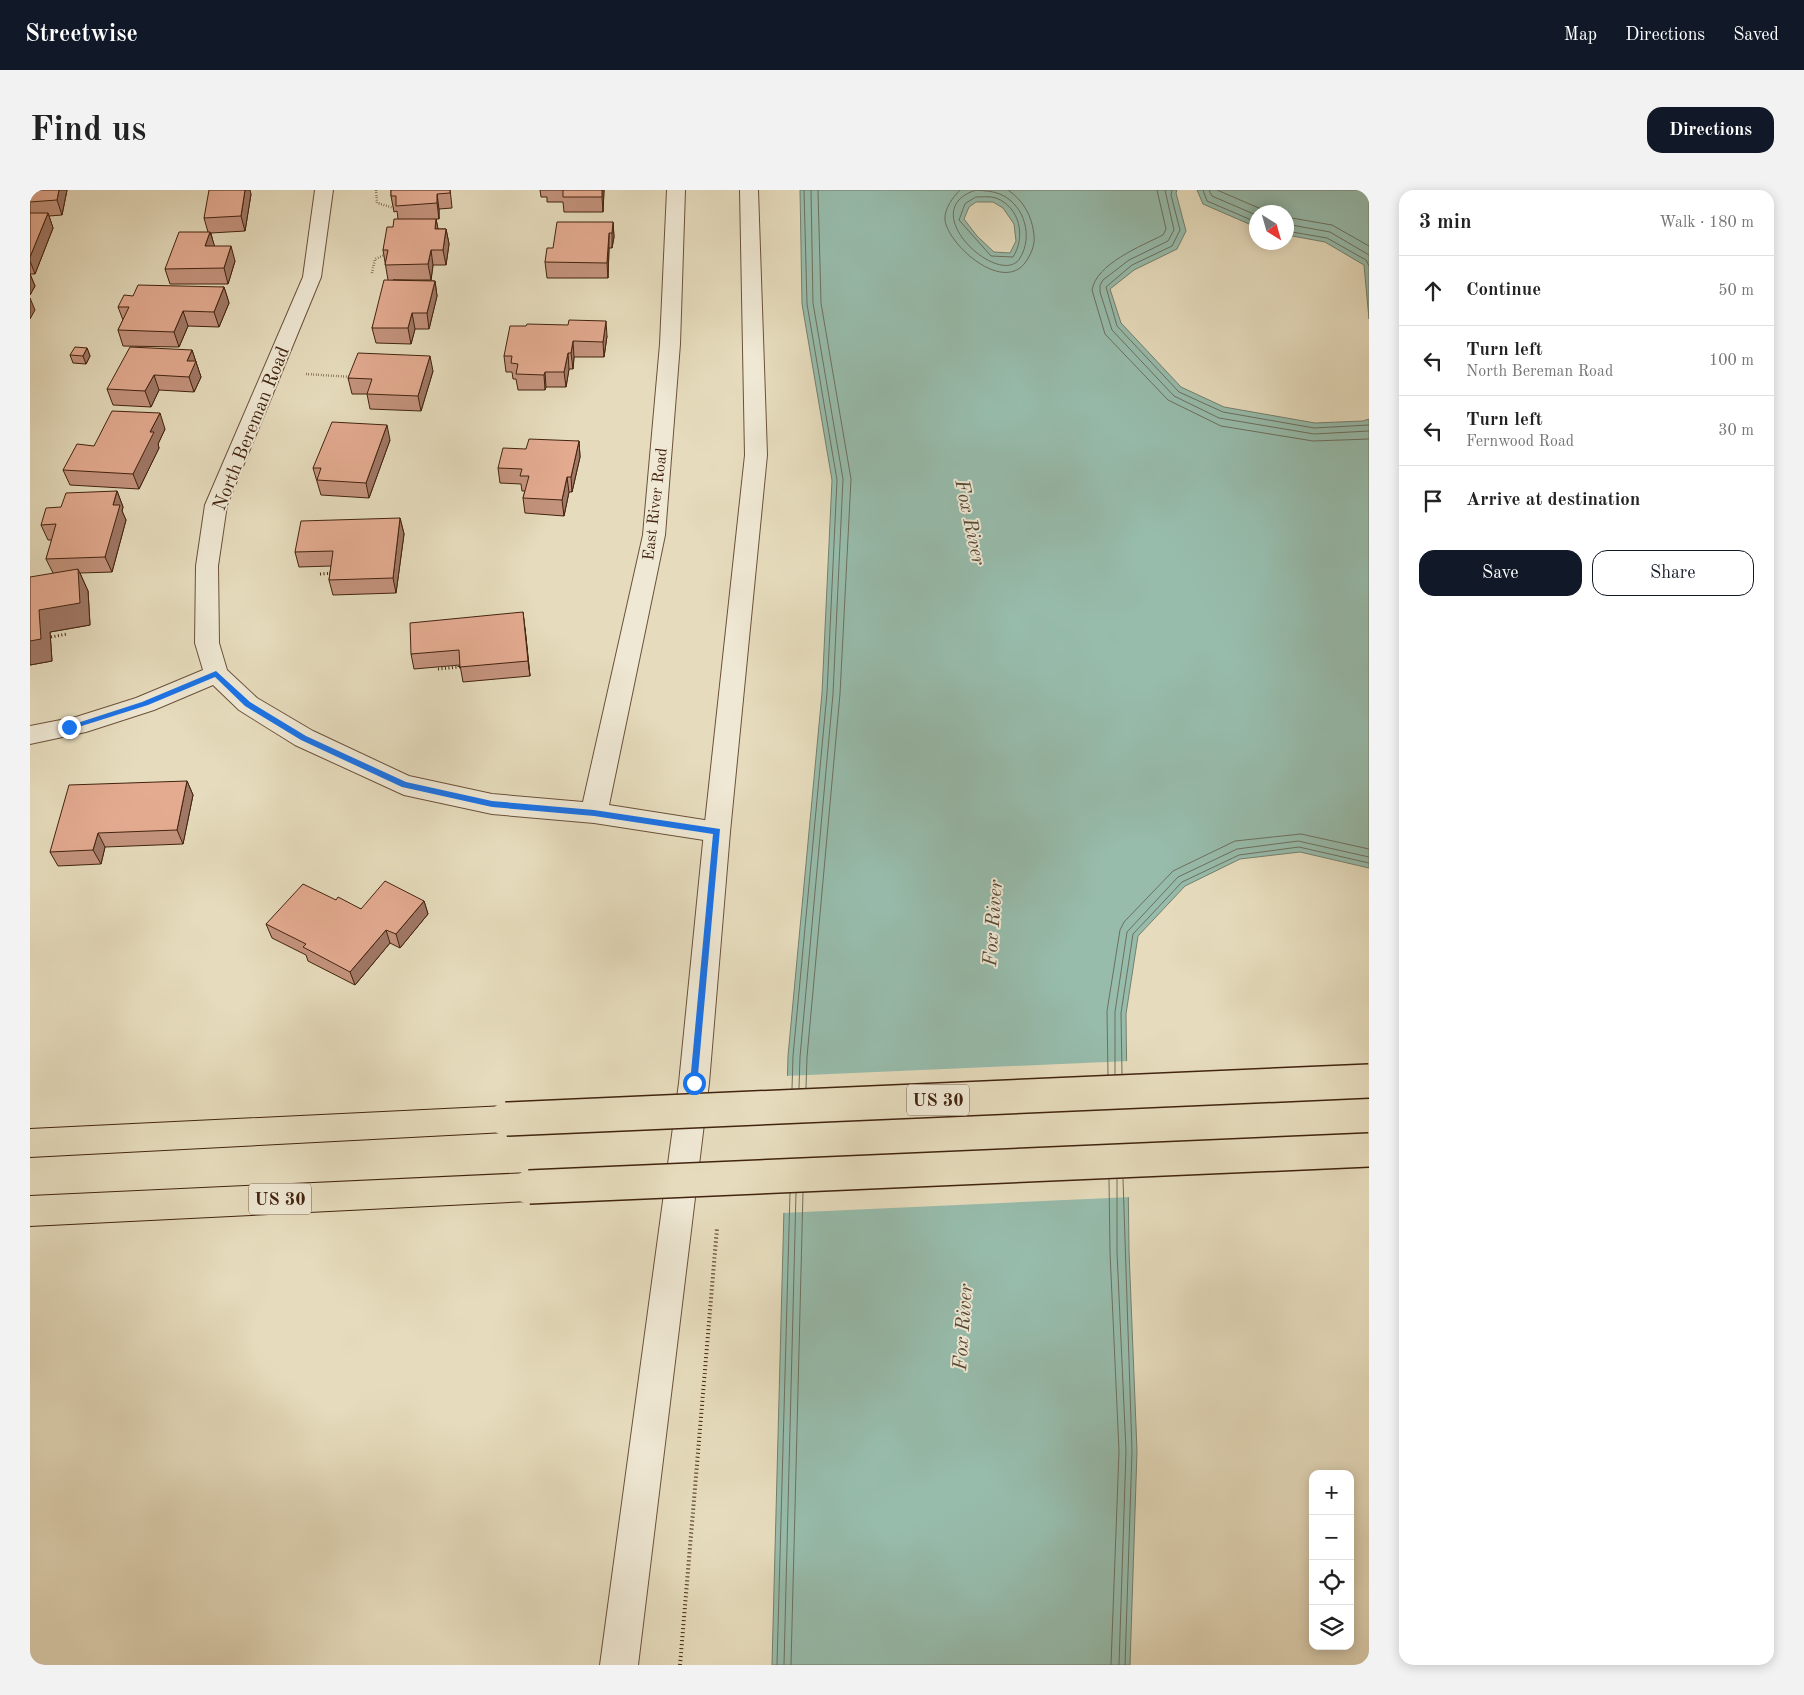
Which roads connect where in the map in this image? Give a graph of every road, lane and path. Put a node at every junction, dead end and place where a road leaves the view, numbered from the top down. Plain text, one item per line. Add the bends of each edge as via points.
1 (324, 190) edge
2 (376, 190) edge
3 (676, 190) edge
4 (749, 190) edge
5 (394, 208) edge
6 (388, 254) edge
7 (372, 273) dead end
8 (272, 372) junction
9 (357, 377) edge
10 (336, 573) edge
11 (320, 574) dead end
12 (67, 634) edge
13 (51, 637) edge
14 (459, 665) edge
15 (438, 669) edge
16 (216, 674) junction
17 (30, 735) edge
18 (594, 813) junction
19 (717, 832) junction
20 (1369, 1081) edge
21 (30, 1143) edge
22 (1369, 1150) edge
23 (30, 1211) edge
24 (619, 1665) edge

1 - 8 street, North Bereman Road via 312,277
2 - 5 path via 377,203
3 - 18 street, East River Road via 670,344 654,535
4 - 19 street via 756,455
6 - 7 path via 375,259
8 - 9 path
8 - 16 street, North Bereman Road via 216,505 207,566 206,618
10 - 11 path
12 - 13 path
14 - 15 path
16 - 17 street via 145,704 77,726
16 - 18 street via 248,704 304,738 404,785 492,804
18 - 19 street
19 - 24 street via 694,1083
20 - 21 main road, US 30, bridge
22 - 23 main road, US 30, bridge

